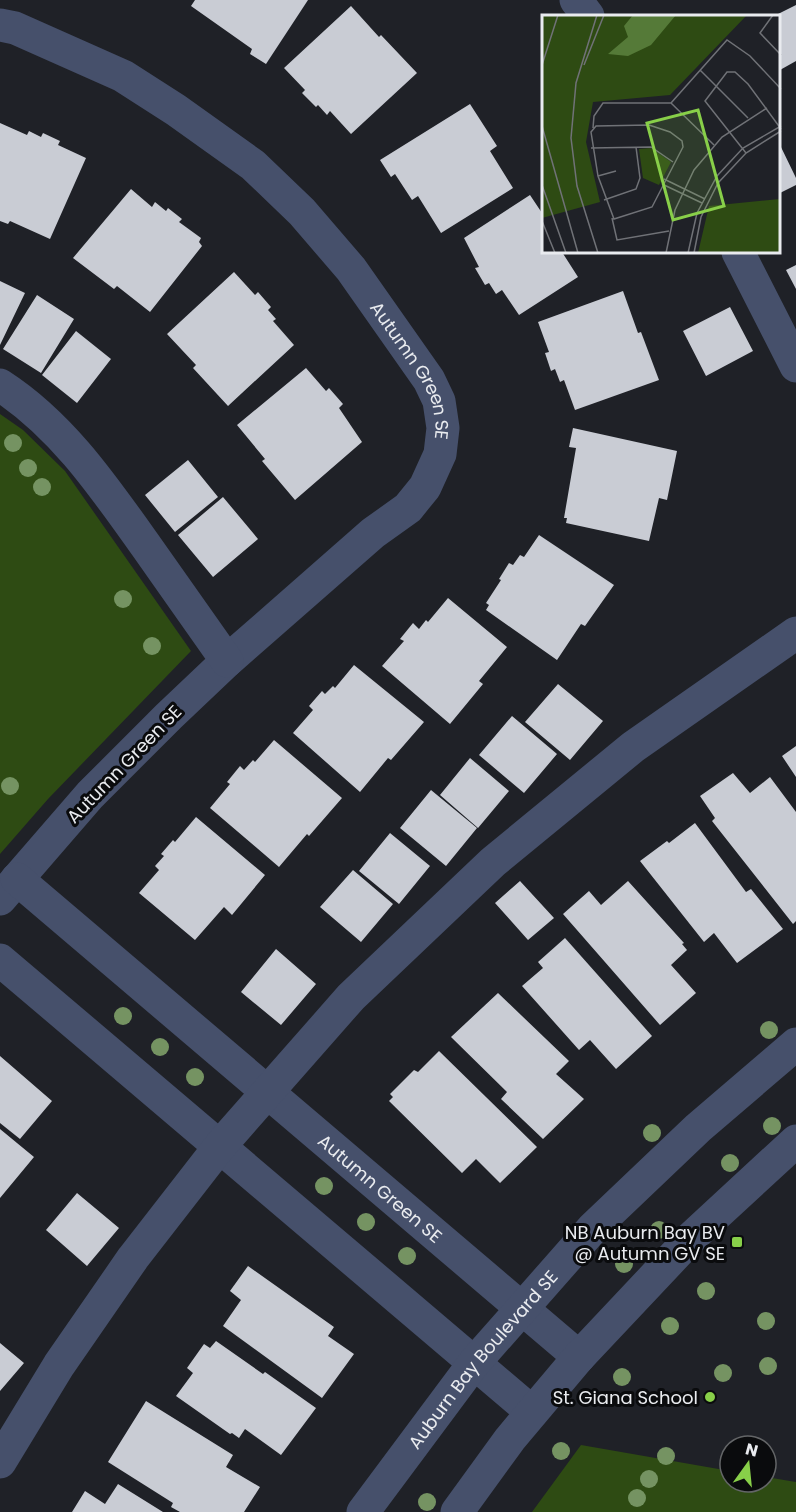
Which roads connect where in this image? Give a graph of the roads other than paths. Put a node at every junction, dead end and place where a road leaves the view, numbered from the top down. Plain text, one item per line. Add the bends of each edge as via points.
1 (576, 0) edge
2 (587, 15) edge
3 (0, 25) edge
4 (739, 254) edge
5 (796, 366) edge
6 (0, 385) edge
7 (796, 633) edge
8 (227, 661) junction
9 (8, 889) edge
10 (0, 960) edge
11 (796, 1044) edge
12 (266, 1092) junction
13 (796, 1141) edge
14 (220, 1146) junction
15 (522, 1309) junction
16 (579, 1357) junction
17 (474, 1363) junction
18 (532, 1412) junction
19 (0, 1462) edge
20 (363, 1512) edge
21 (457, 1512) edge

1 - 2 street
3 - 8 street, Autumn Green SE via 123,76 253,165 302,212 351,269 439,400 443,428 440,454 425,487 408,508 373,533
4 - 5 street
6 - 8 street via 67,441
7 - 12 street via 633,747 493,862 351,997
8 - 9 street, Autumn Green SE via 90,795
9 - 12 street, Autumn Green SE
10 - 14 street
11 - 15 street, Auburn Bay Boulevard SE via 698,1128 593,1228
12 - 14 street
12 - 15 street, Autumn Green SE
13 - 16 street via 692,1237
14 - 17 street
14 - 19 street via 134,1258 60,1365
15 - 16 street, Autumn Green SE
15 - 17 street, Auburn Bay Boulevard SE
16 - 18 street
17 - 18 street
17 - 20 street, Auburn Bay Boulevard SE
18 - 21 street

